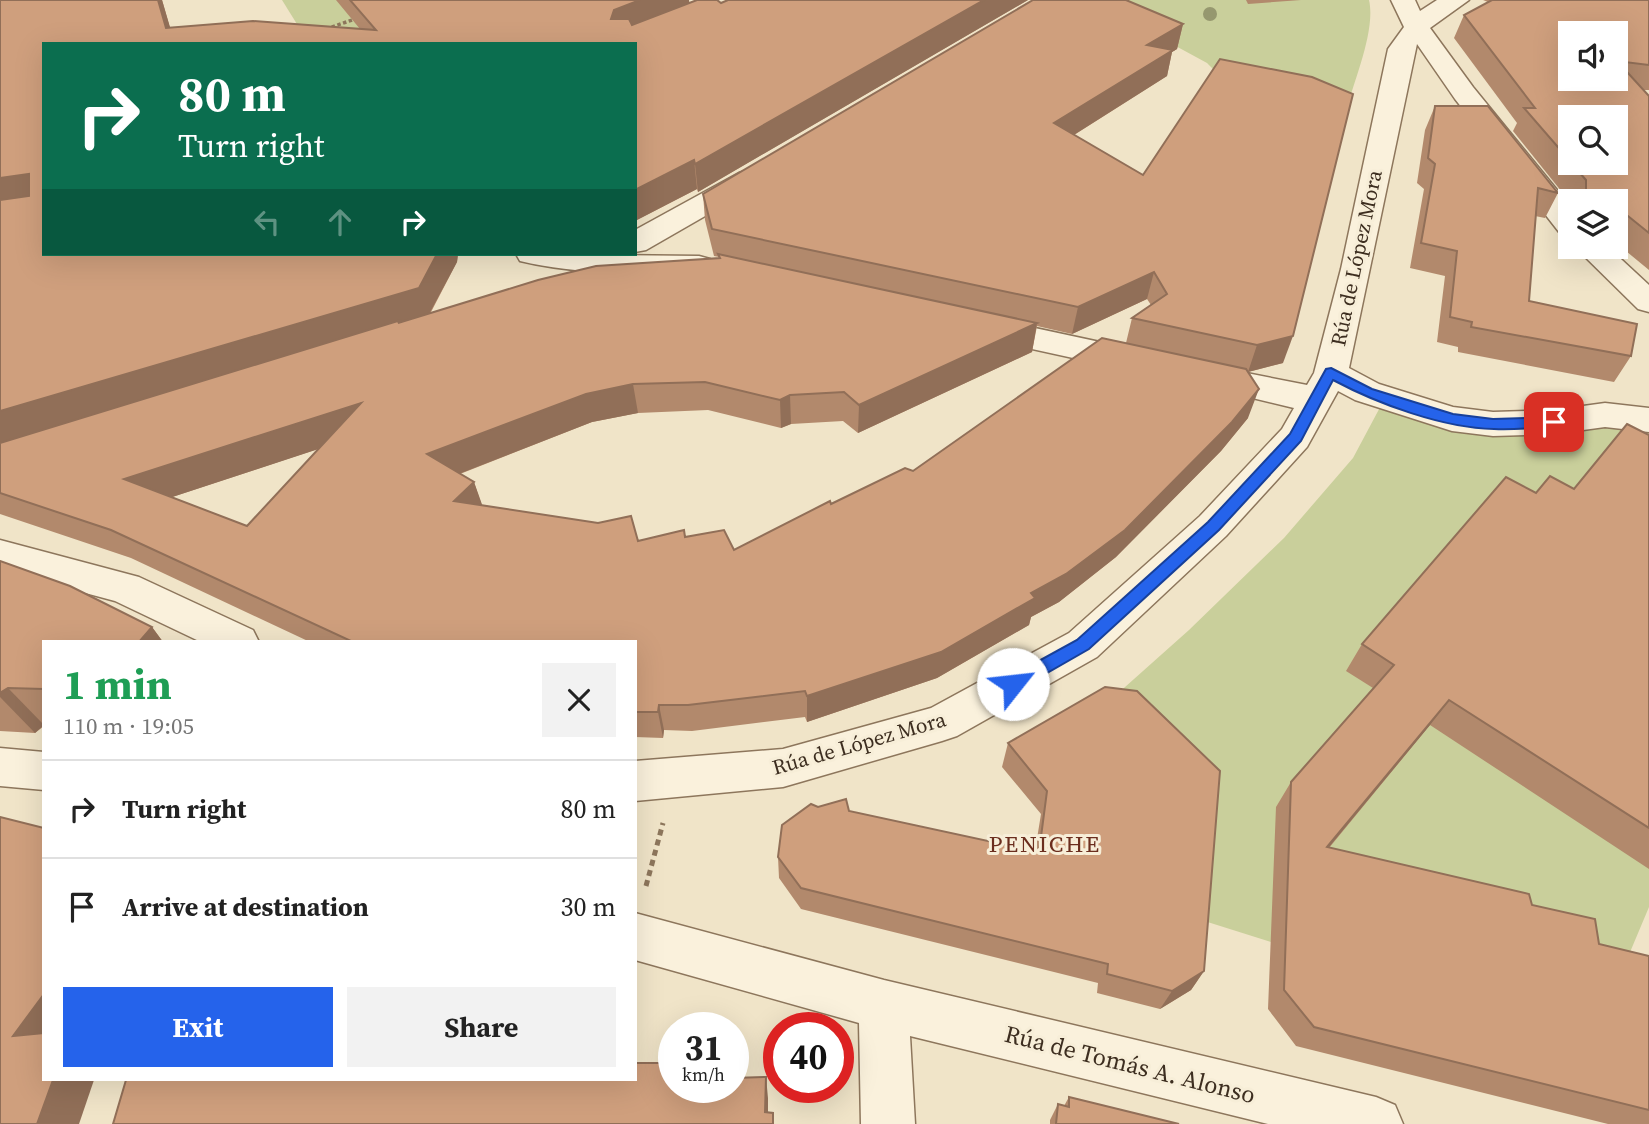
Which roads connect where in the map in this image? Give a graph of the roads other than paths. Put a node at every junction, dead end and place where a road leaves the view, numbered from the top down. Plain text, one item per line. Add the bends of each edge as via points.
1 (1457, 0) edge
2 (1409, 13) edge
3 (775, 163) edge
4 (1558, 211) edge
5 (637, 242) edge
6 (567, 256) edge
7 (603, 258) edge
8 (1603, 259) edge
9 (729, 272) edge
10 (546, 283) edge
11 (1649, 302) edge
12 (959, 322) edge
13 (1324, 385) junction
14 (1649, 420) edge
15 (0, 555) edge
16 (235, 640) edge
17 (0, 766) edge
18 (42, 771) edge
19 (637, 781) edge
20 (637, 937) edge
21 (884, 1005) junction
22 (888, 1124) edge
23 (1376, 1124) edge

1 - 2 street, Rúa de López Mora
2 - 4 street via 1464,93
2 - 13 street, Rúa de López Mora via 1356,269
3 - 5 street
6 - 7 street
7 - 9 street
7 - 10 street
8 - 11 street
12 - 13 street via 1297,397
13 - 14 street via 1367,392 1452,419 1493,424 1605,415
13 - 19 street, Rúa de López Mora via 1295,438 1276,460 1213,526 1083,645 942,723 783,768
15 - 16 street via 125,588
17 - 18 street
20 - 21 street, Rúa de Tomás A. Alonso
21 - 22 street
21 - 23 street, Rúa de Tomás A. Alonso

